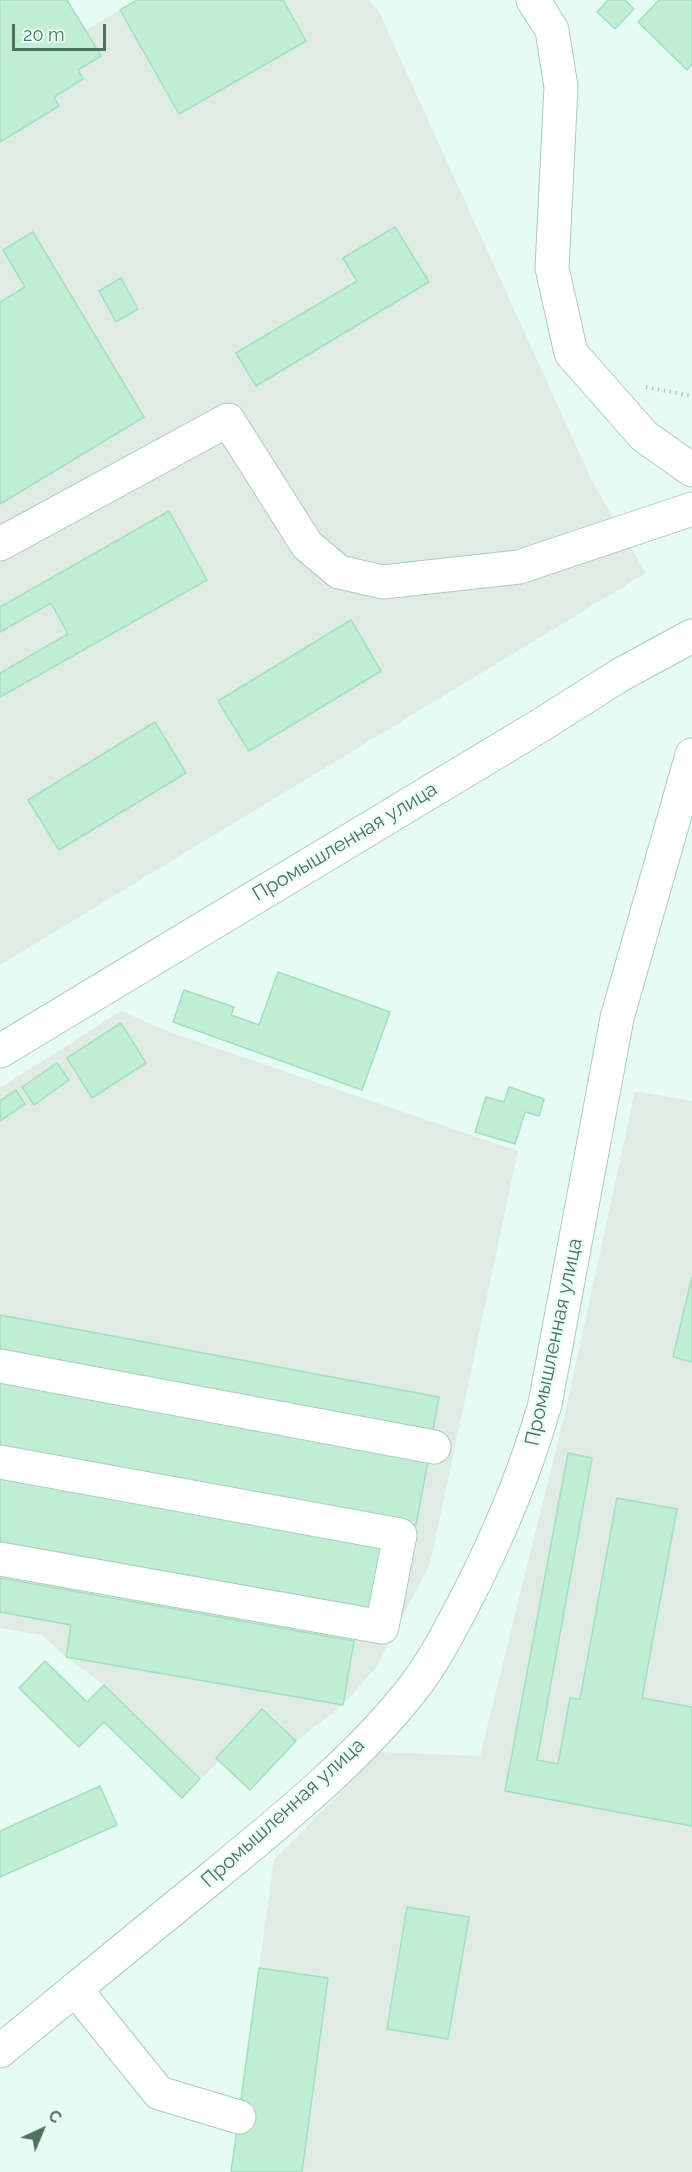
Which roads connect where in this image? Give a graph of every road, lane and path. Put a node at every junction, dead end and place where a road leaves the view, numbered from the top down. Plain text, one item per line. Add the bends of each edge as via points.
1 (533, 0) edge
2 (692, 470) edge
3 (692, 510) edge
4 (0, 544) edge
5 (692, 636) edge
6 (692, 755) edge
7 (0, 1051) edge
8 (0, 1366) edge
9 (434, 1447) dead end
10 (0, 1462) edge
11 (0, 1559) edge
12 (75, 1989) junction
13 (0, 2051) edge
14 (239, 2117) dead end

1 - 2 street via 552,30 561,87 552,268 571,352 644,436
3 - 4 street via 519,567 383,582 339,572 307,546 228,420
5 - 7 street, Промышленная улица via 620,675 284,893
6 - 12 street, Промышленная улица via 617,1018 557,1401 482,1568 436,1657 355,1752 269,1831
8 - 9 street
10 - 11 street via 400,1536 382,1627
12 - 13 street, Промышленная улица
12 - 14 street via 159,2093

